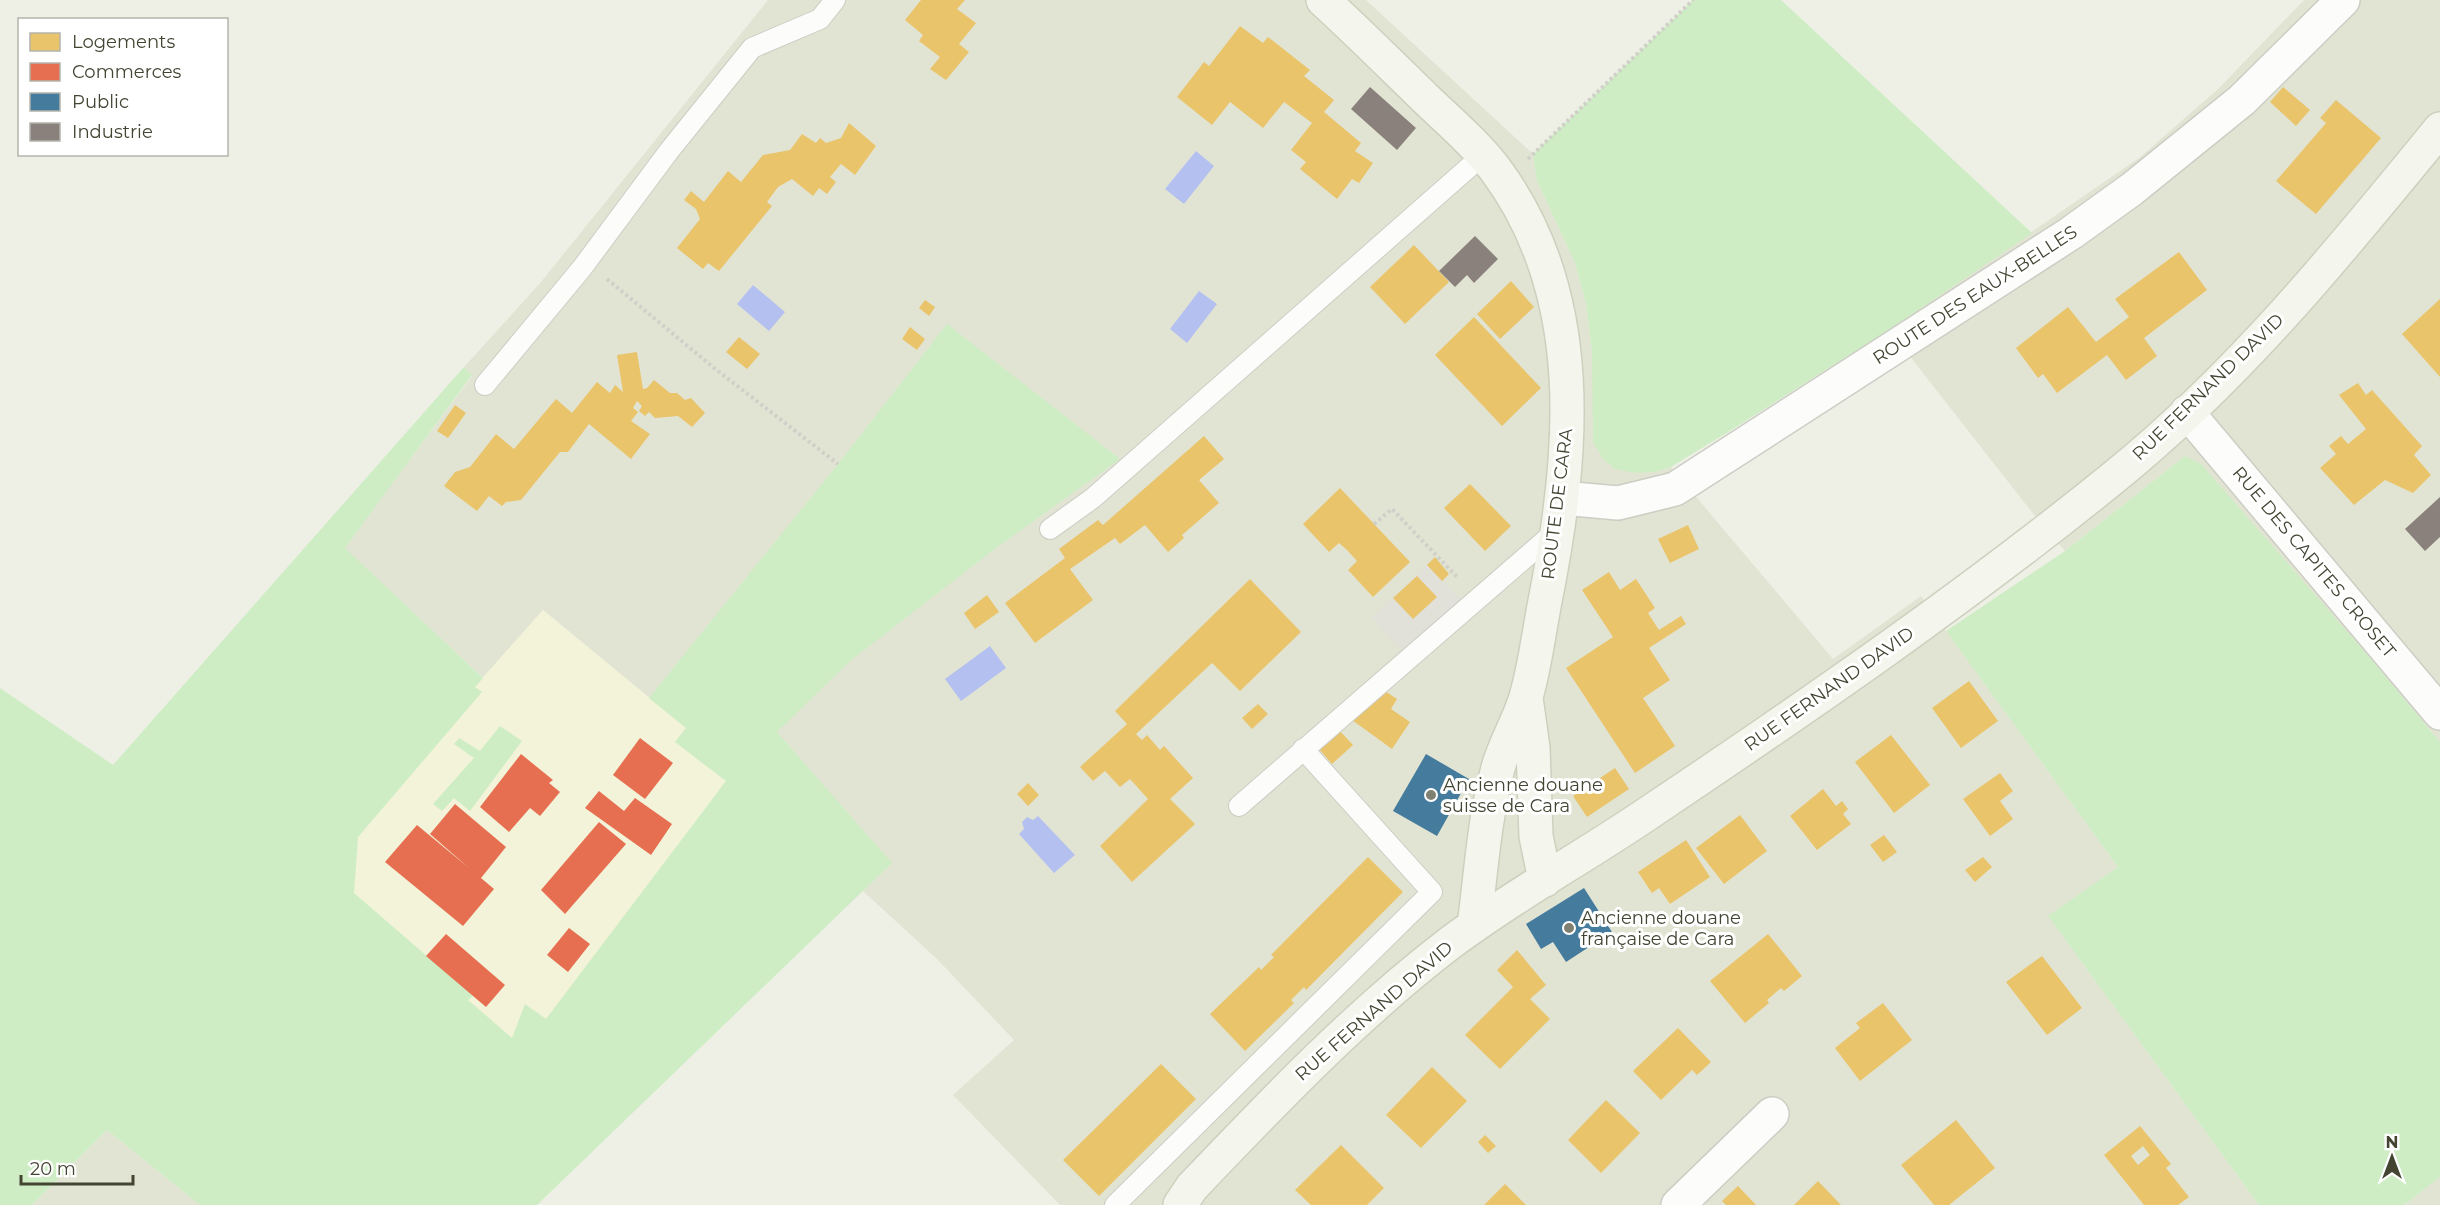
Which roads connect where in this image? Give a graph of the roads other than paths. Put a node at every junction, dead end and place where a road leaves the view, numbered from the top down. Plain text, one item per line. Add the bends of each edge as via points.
1 (835, 0) edge
2 (1323, 0) edge
3 (2343, 0) edge
4 (2440, 129) edge
5 (1483, 155) junction
6 (485, 385) dead end
7 (2187, 412) junction
8 (1562, 498) junction
9 (1050, 529) dead end
10 (1557, 530) junction
11 (1526, 698) junction
12 (2440, 713) edge
13 (1303, 749) junction
14 (1239, 806) dead end
15 (1545, 880) junction
16 (1474, 926) junction
17 (1772, 1113) dead end
18 (1115, 1205) edge
19 (1180, 1205) edge
20 (1678, 1205) edge

1 - 6 lane via 820,19 752,48
2 - 5 street, ROUTE DE CARA
3 - 8 street, ROUTE DES EAUX-BELLES via 2242,100 2123,195 2071,233 1675,489 1618,503
4 - 7 street, RUE FERNAND DAVID via 2339,253
5 - 8 street, ROUTE DE CARA via 1529,225 1561,319 1567,404
5 - 9 lane via 1093,498
7 - 12 street, RUE DES CAPITES CROSET
7 - 15 street, RUE FERNAND DAVID via 2024,548 1883,653
8 - 10 street, ROUTE DE CARA
10 - 11 street, ROUTE DE CARA
10 - 13 lane
11 - 15 street, ROUTE DE CARA via 1533,748 1536,836
11 - 16 street, ROUTE DE CARA via 1496,775
13 - 14 lane
13 - 18 lane via 1432,892
15 - 16 street, RUE FERNAND DAVID
16 - 19 street, RUE FERNAND DAVID via 1395,988 1289,1086 1192,1187
17 - 20 street

